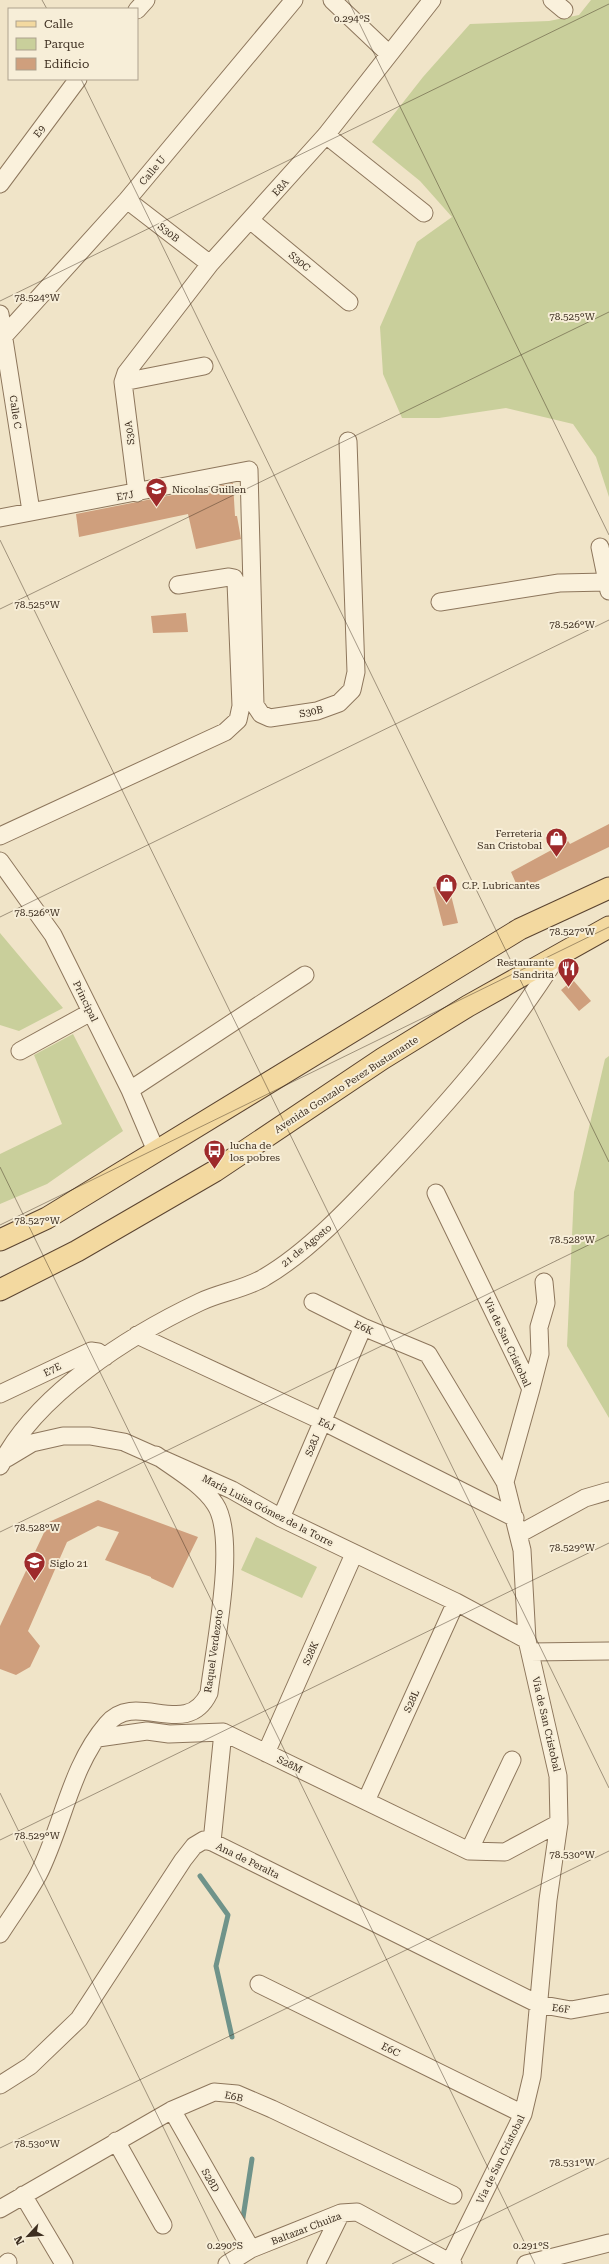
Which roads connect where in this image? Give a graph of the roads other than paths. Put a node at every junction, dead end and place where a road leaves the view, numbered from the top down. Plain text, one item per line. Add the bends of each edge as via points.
1 (146, 0) edge
2 (294, 0) edge
3 (332, 0) edge
4 (432, 0) edge
5 (138, 9) edge
6 (389, 54) junction
7 (77, 80) edge
8 (326, 135) junction
9 (0, 184) edge
10 (127, 200) junction
11 (424, 213) dead end
12 (250, 220) junction
13 (210, 264) junction
14 (349, 302) dead end
15 (0, 314) edge
16 (5, 335) junction
17 (204, 366) dead end
18 (124, 377) junction
19 (348, 441) dead end
20 (249, 470) joint
21 (136, 493) junction
22 (31, 511) junction
23 (0, 518) edge
24 (600, 547) dead end
25 (178, 585) dead end
26 (608, 587) edge
27 (440, 602) dead end
28 (0, 836) edge
29 (0, 861) edge
30 (609, 888) edge
31 (609, 927) edge
32 (558, 955) junction
33 (305, 975) dead end
34 (92, 1012) junction
35 (20, 1051) dead end
36 (130, 1090) junction
37 (156, 1151) junction
38 (436, 1193) dead end
39 (0, 1240) edge
40 (544, 1282) dead end
41 (0, 1290) edge
42 (313, 1302) dead end
43 (363, 1328) junction
44 (137, 1335) junction
45 (105, 1357) junction
46 (531, 1389) junction
47 (0, 1394) edge
48 (322, 1421) junction
49 (156, 1455) junction
50 (1, 1463) edge
51 (505, 1482) junction
52 (609, 1492) edge
53 (281, 1518) junction
54 (515, 1518) junction
55 (519, 1534) junction
56 (354, 1554) junction
57 (456, 1602) junction
58 (529, 1646) junction
59 (609, 1651) edge
60 (223, 1732) junction
61 (98, 1738) junction
62 (266, 1752) junction
63 (512, 1760) dead end
64 (366, 1801) junction
65 (559, 1823) junction
66 (212, 1842) junction
67 (469, 1851) junction
68 (0, 1934) edge
69 (259, 1984) dead end
70 (609, 2003) edge
71 (538, 2004) junction
72 (0, 2085) edge
73 (172, 2110) junction
74 (522, 2114) junction
75 (116, 2141) junction
76 (23, 2195) junction
77 (453, 2196) dead end
78 (0, 2209) edge
79 (341, 2213) junction
80 (163, 2225) dead end
81 (609, 2243) edge
82 (251, 2249) junction
83 (450, 2263) edge
84 (64, 2264) edge
85 (227, 2264) edge
86 (316, 2264) edge
87 (526, 2264) edge

1 - 5 street
2 - 10 street, Calle U
3 - 6 street
4 - 6 street, E8A
6 - 8 street, E8A
7 - 9 street, E9
8 - 11 street
8 - 12 street, E8A
10 - 13 street, S30B
10 - 16 street, Calle U
12 - 13 street, E8A
12 - 14 street, S30C
13 - 18 street, E8A
15 - 16 street, Calle C
16 - 22 street, Calle C
17 - 18 street
18 - 21 street, S30A
19 - 20 street, S30B via 356,672 352,690 339,703 317,711 270,718 261,714 256,704
20 - 21 street, E7J
21 - 22 street, E7J
22 - 23 street, E7J
24 - 26 street
25 - 28 street via 229,577 234,578 236,582 241,706 238,720 225,732
26 - 27 street via 559,583
29 - 34 street, Principal via 53,935
30 - 37 main road via 520,929
31 - 32 main road, Avenida Gonzalo Perez Bustamante
32 - 41 main road, Avenida Gonzalo Perez Bustamante via 382,1059 215,1171 77,1251
32 - 44 street, 21 de Agosto via 524,1007 473,1074 361,1196 312,1242 265,1278 203,1301
33 - 36 street
34 - 35 street
34 - 36 street, Principal
36 - 37 street, Principal
37 - 39 main road via 47,1218
38 - 46 street, Via de San Cristobal
40 - 46 street via 546,1303 539,1327 540,1354
42 - 43 street, E6K
43 - 48 street, S28J
43 - 51 street, E6K via 428,1354
44 - 45 street, 21 de Agosto
44 - 48 street, E6J
45 - 47 street, E7E via 98,1352 90,1352
45 - 50 street, 21 de Agosto via 48,1403 24,1429
46 - 51 street, Via de San Cristobal
48 - 53 street, S28J
48 - 54 street, E6J
49 - 50 street, María Luisa Gómez de la Torre via 105,1438 76,1435 32,1444
49 - 53 street, María Luisa Gómez de la Torre via 232,1490
49 - 61 street, Raquel Verdezoto via 203,1491 215,1503 222,1517 225,1532 225,1568 209,1693 204,1703 186,1714 174,1716 132,1710 108,1723
51 - 54 street, Via de San Cristobal
52 - 55 street via 585,1498
53 - 56 street, María Luisa Gómez de la Torre
54 - 55 street, Via de San Cristobal
55 - 58 street, Via de San Cristobal
56 - 57 street, María Luisa Gómez de la Torre
56 - 62 street, S28K
57 - 58 street, María Luisa Gómez de la Torre
57 - 64 street, S28L
58 - 59 street
58 - 65 street, Via de San Cristobal via 558,1776
60 - 61 street, S28M via 169,1734 147,1730
60 - 62 street, S28M
60 - 66 street
61 - 68 street, Raquel Verdezoto via 84,1757 38,1875
62 - 64 street, S28M
63 - 67 street
64 - 67 street, S28M
65 - 67 street, S28M via 505,1852
65 - 71 street, Via de San Cristobal via 548,1900
66 - 71 street, Ana de Peralta
66 - 72 street, Ana de Peralta via 199,1841 183,1860 79,2019 30,2066
69 - 74 street, E6C
70 - 71 street, E6F via 571,2010
71 - 74 street, Via de San Cristobal via 532,2076
73 - 75 street, E6B
73 - 77 street, E6B via 214,2092 237,2094
73 - 82 street, S28D
74 - 83 street, Via de San Cristobal
75 - 76 street, E6B
75 - 80 street
76 - 78 street, E6B
76 - 84 street
79 - 82 street, Baltazar Chuiza
79 - 83 street, Baltazar Chuiza via 357,2212 438,2254
79 - 86 street
81 - 87 street
82 - 85 street, Baltazar Chuiza

